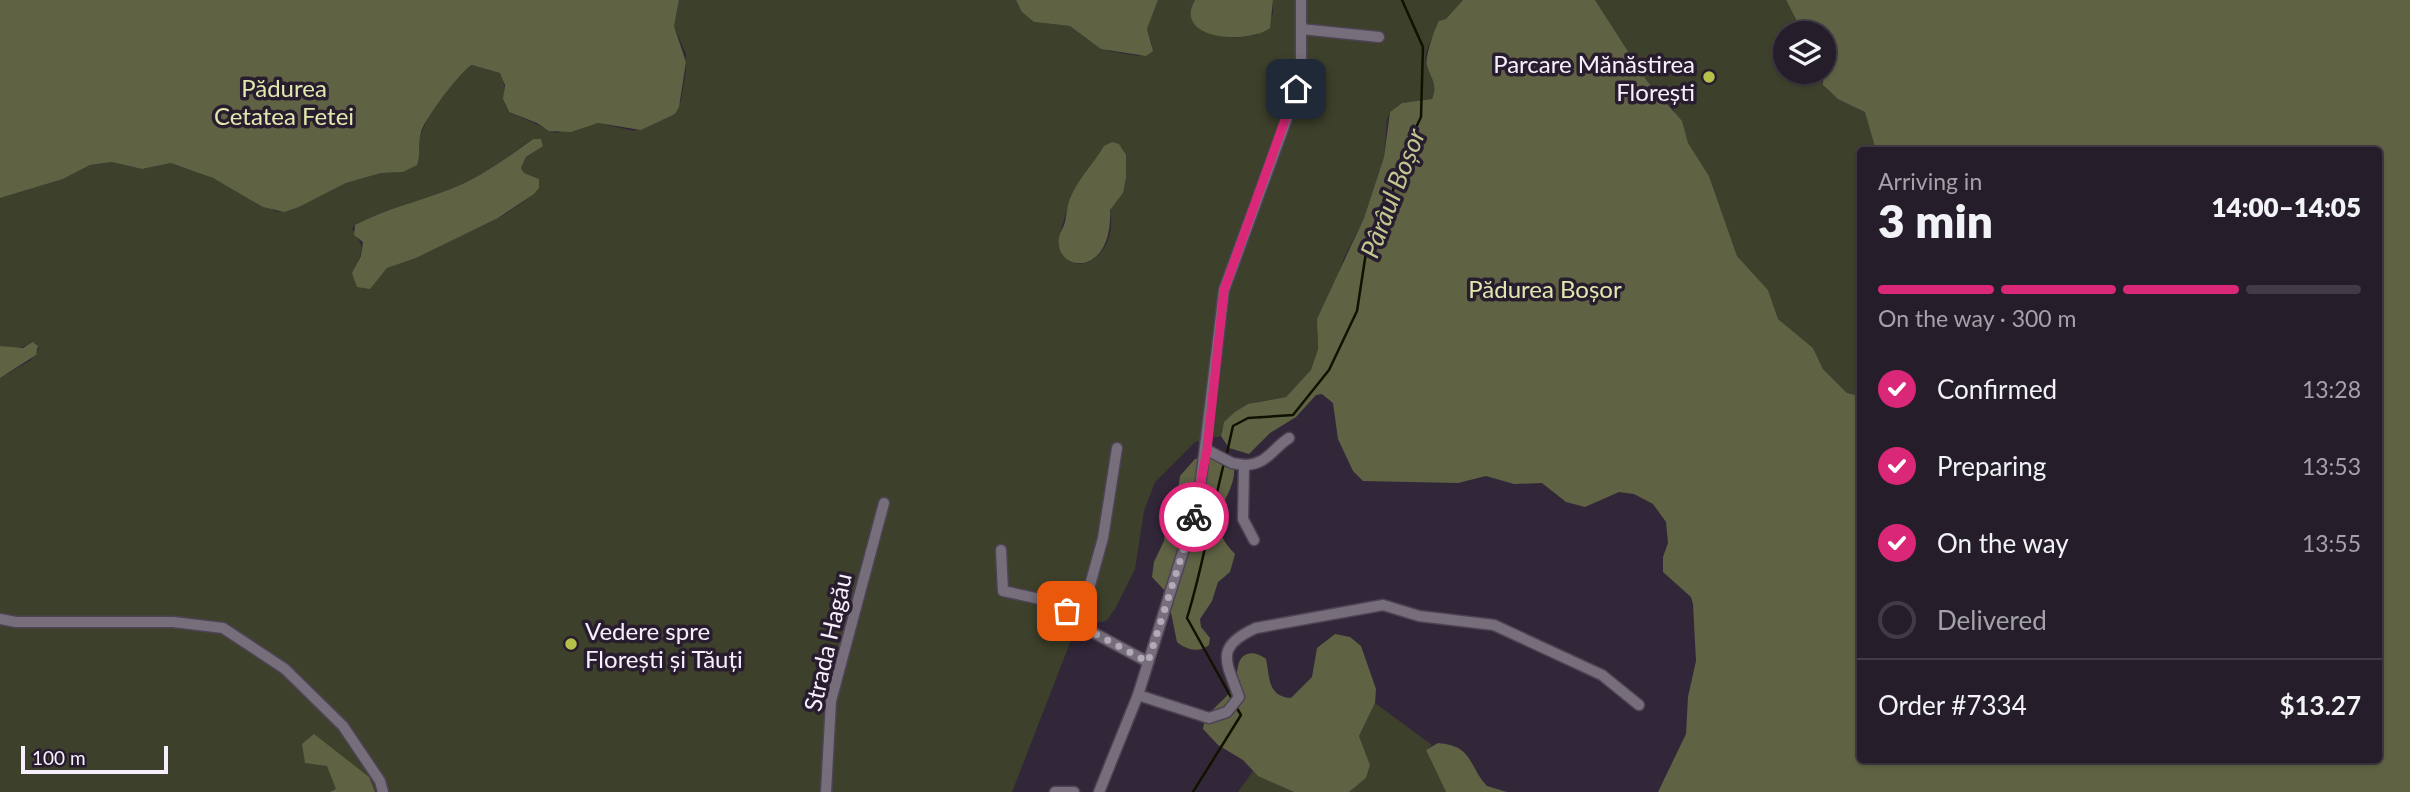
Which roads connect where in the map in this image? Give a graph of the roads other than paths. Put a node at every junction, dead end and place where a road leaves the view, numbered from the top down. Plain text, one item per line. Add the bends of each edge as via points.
1 (1301, 0) edge
2 (1301, 29) junction
3 (1379, 37) dead end
4 (1289, 438) dead end
5 (1117, 448) dead end
6 (1207, 450) junction
7 (1244, 465) junction
8 (884, 503) dead end
9 (1254, 540) dead end
10 (1001, 550) dead end
11 (0, 619) edge
12 (1080, 621) junction
13 (1148, 662) junction
14 (1138, 695) junction
15 (1639, 705) dead end
16 (383, 792) edge
17 (826, 792) edge
18 (1055, 792) edge
19 (1074, 792) edge
20 (1098, 792) edge

1 - 2 street
2 - 3 street
2 - 6 street via 1301,67 1290,110 1224,290
4 - 7 street via 1271,457
5 - 12 street via 1102,538
6 - 7 street
6 - 13 street via 1198,504
7 - 9 street via 1243,519
8 - 17 street, Strada Hagău via 831,702
10 - 12 street via 1003,591 1054,602
11 - 16 street via 173,622 223,628 285,669 343,726
12 - 13 street
13 - 14 street
14 - 15 street via 1209,718 1227,712 1239,697 1224,661 1226,649 1241,635 1256,628 1382,605 1419,616 1494,625 1602,676
14 - 20 street
18 - 19 street

